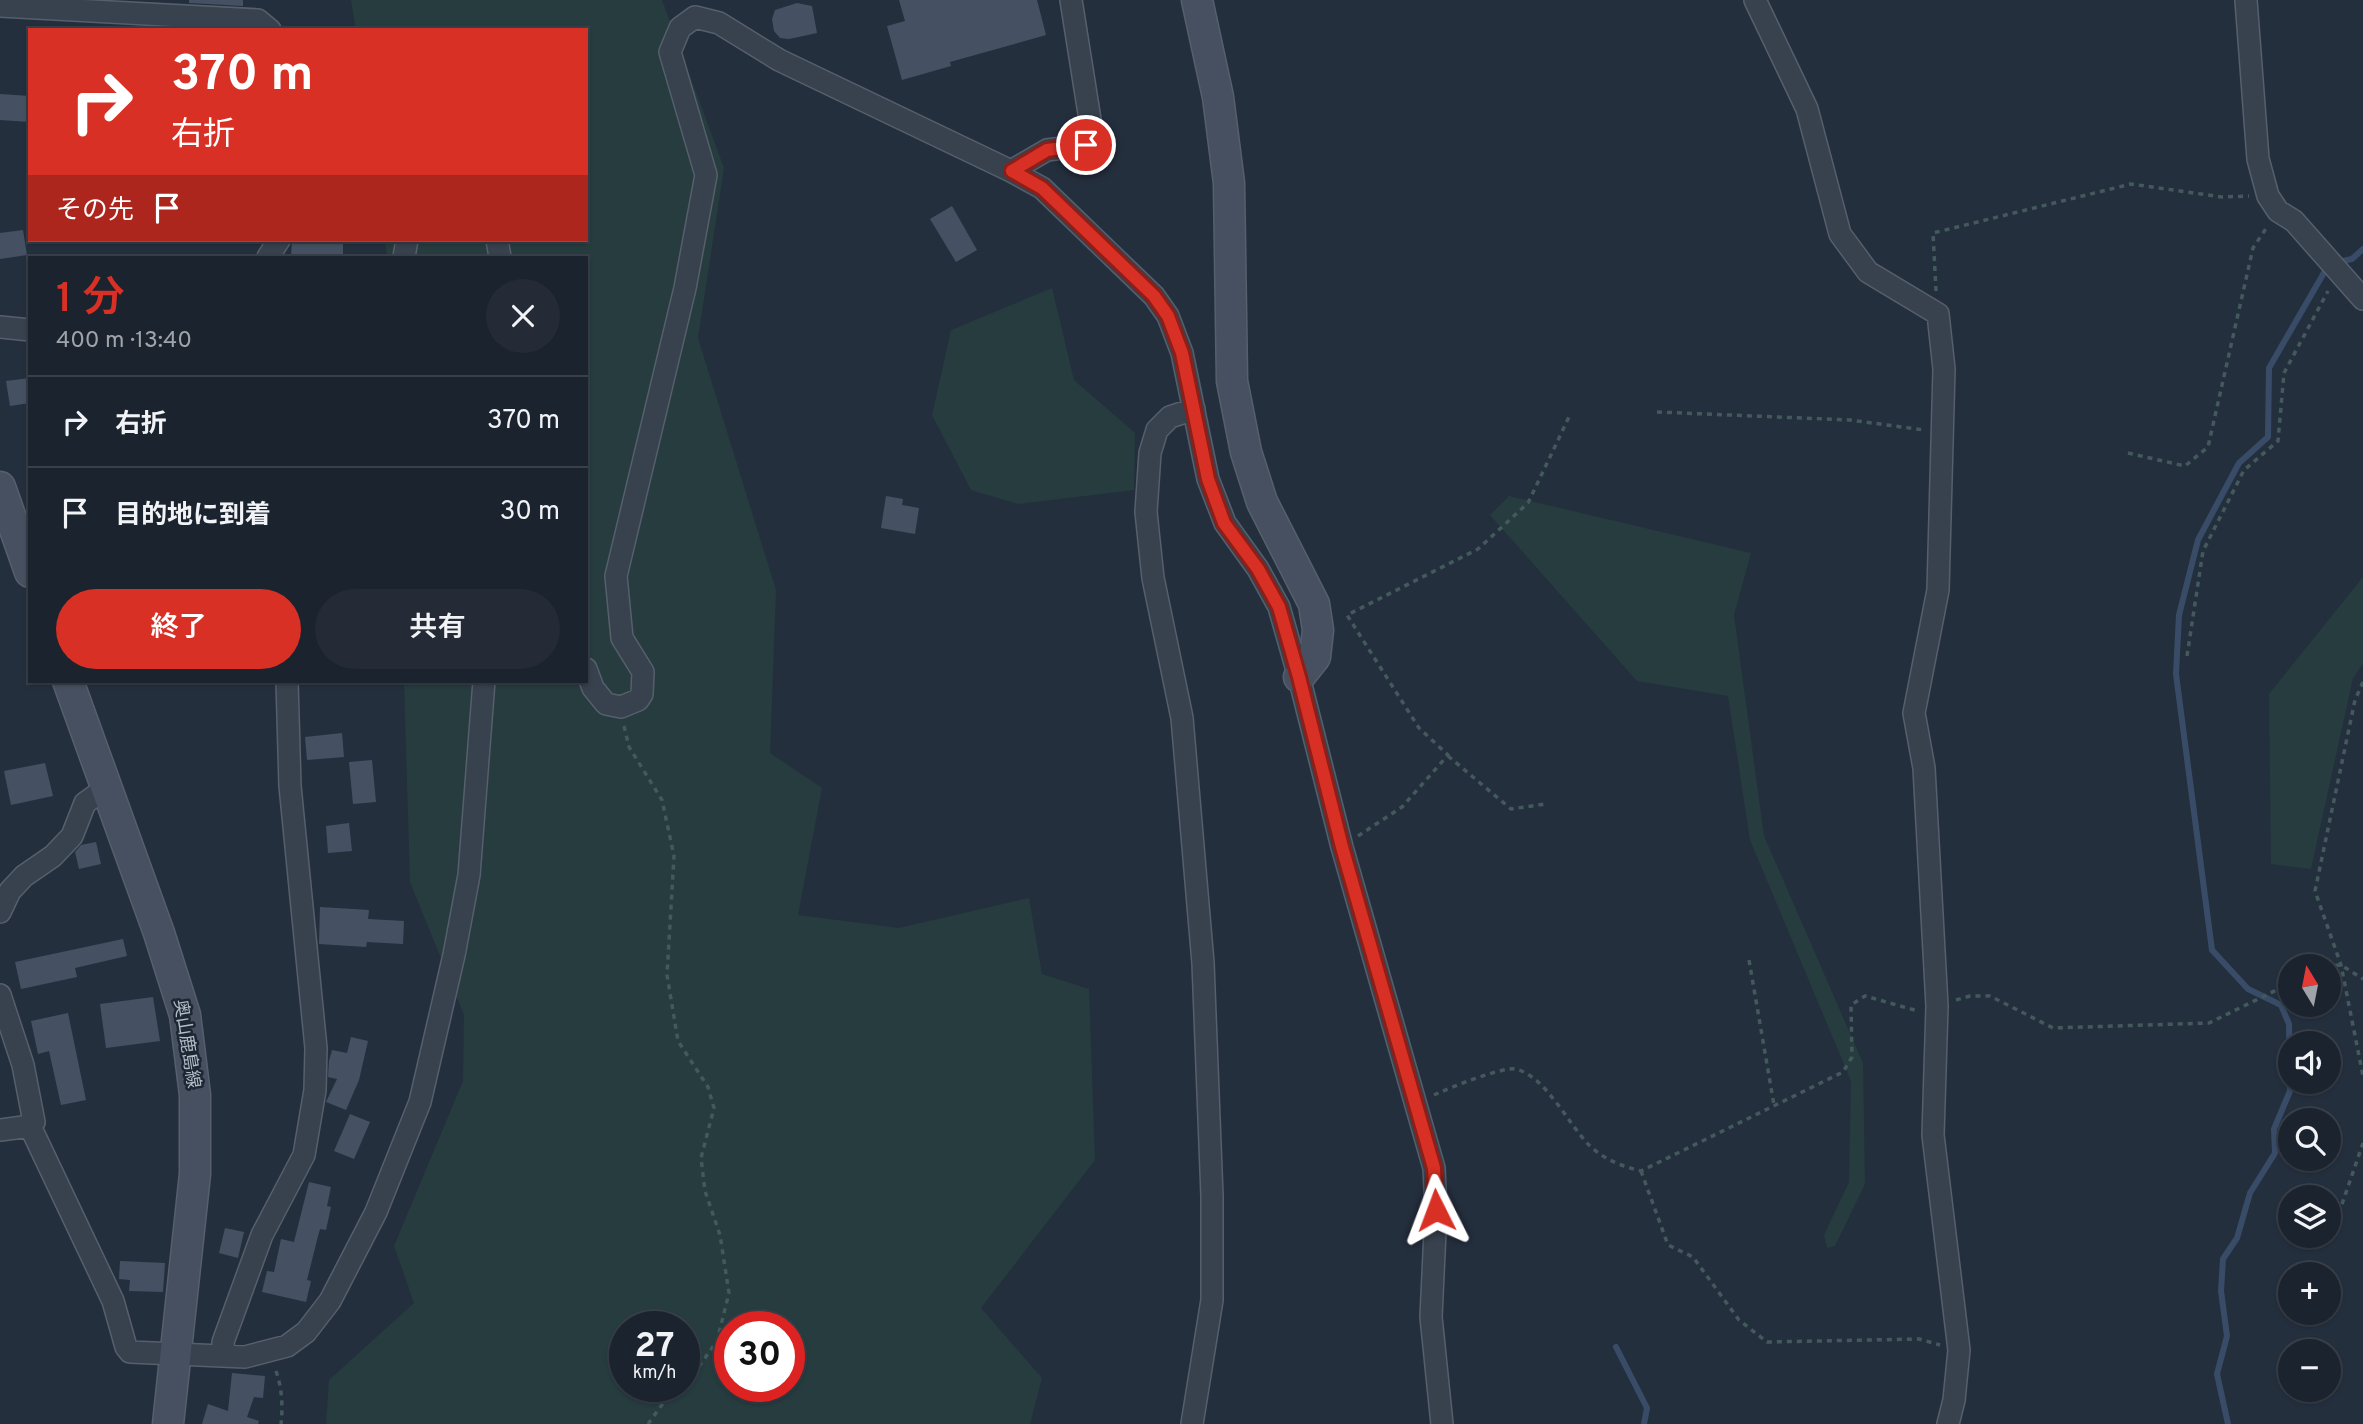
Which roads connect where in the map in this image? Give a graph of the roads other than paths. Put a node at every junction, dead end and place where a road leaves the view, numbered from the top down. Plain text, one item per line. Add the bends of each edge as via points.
1 (1071, 0) edge
2 (1197, 0) edge
3 (1755, 0) edge
4 (2246, 0) edge
5 (0, 6) edge
6 (268, 28) edge
7 (1012, 171) junction
8 (2363, 299) edge
9 (0, 327) edge
10 (28, 330) edge
11 (1194, 409) junction
12 (0, 487) edge
13 (28, 566) edge
14 (588, 674) edge
15 (1299, 677) junction
16 (69, 683) edge
17 (287, 683) edge
18 (484, 683) edge
19 (106, 788) junction
20 (0, 912) edge
21 (0, 995) edge
22 (30, 1126) junction
23 (0, 1130) edge
24 (176, 1356) junction
25 (224, 1356) junction
26 (168, 1424) edge
27 (1192, 1424) edge
28 (1441, 1424) edge
29 (1948, 1424) edge

1 - 7 street via 1091,126 1086,145 1047,150
2 - 15 main road via 1218,97 1229,183 1234,393 1262,502 1314,604 1318,630 1315,657
3 - 29 street via 1807,109 1840,234 1868,272 1938,314 1944,369 1938,590 1914,713 1924,768 1937,1006 1933,1135 1959,1350
4 - 8 street via 2258,159 2273,203
5 - 6 street via 258,20
7 - 11 street via 1042,188 1154,296 1168,316 1182,353
7 - 14 street via 779,60 719,23 695,17 680,28 670,52 706,175 685,288 617,576 622,638 643,672 642,694 621,707 606,704
9 - 10 street
11 - 15 street via 1208,479 1224,523 1279,607
11 - 27 street via 1170,418 1157,430 1150,453 1146,512 1153,578 1181,718 1203,963 1212,1300
12 - 13 main road
15 - 28 street via 1342,847 1434,1168 1432,1317
16 - 19 main road, 奥山鹿島線
17 - 25 street via 289,786 316,1048 315,1090 304,1155 262,1235 223,1342
18 - 25 street via 469,875 420,1102 376,1212 330,1301 306,1332 288,1346 244,1357
19 - 20 street via 85,803 72,836 24,876
19 - 24 main road, 奥山鹿島線 via 185,1015 195,1095 195,1174
21 - 22 street via 23,1065 34,1122
22 - 23 street
22 - 24 street via 113,1301 126,1347 130,1352
24 - 25 street
24 - 26 main road, 奥山鹿島線

